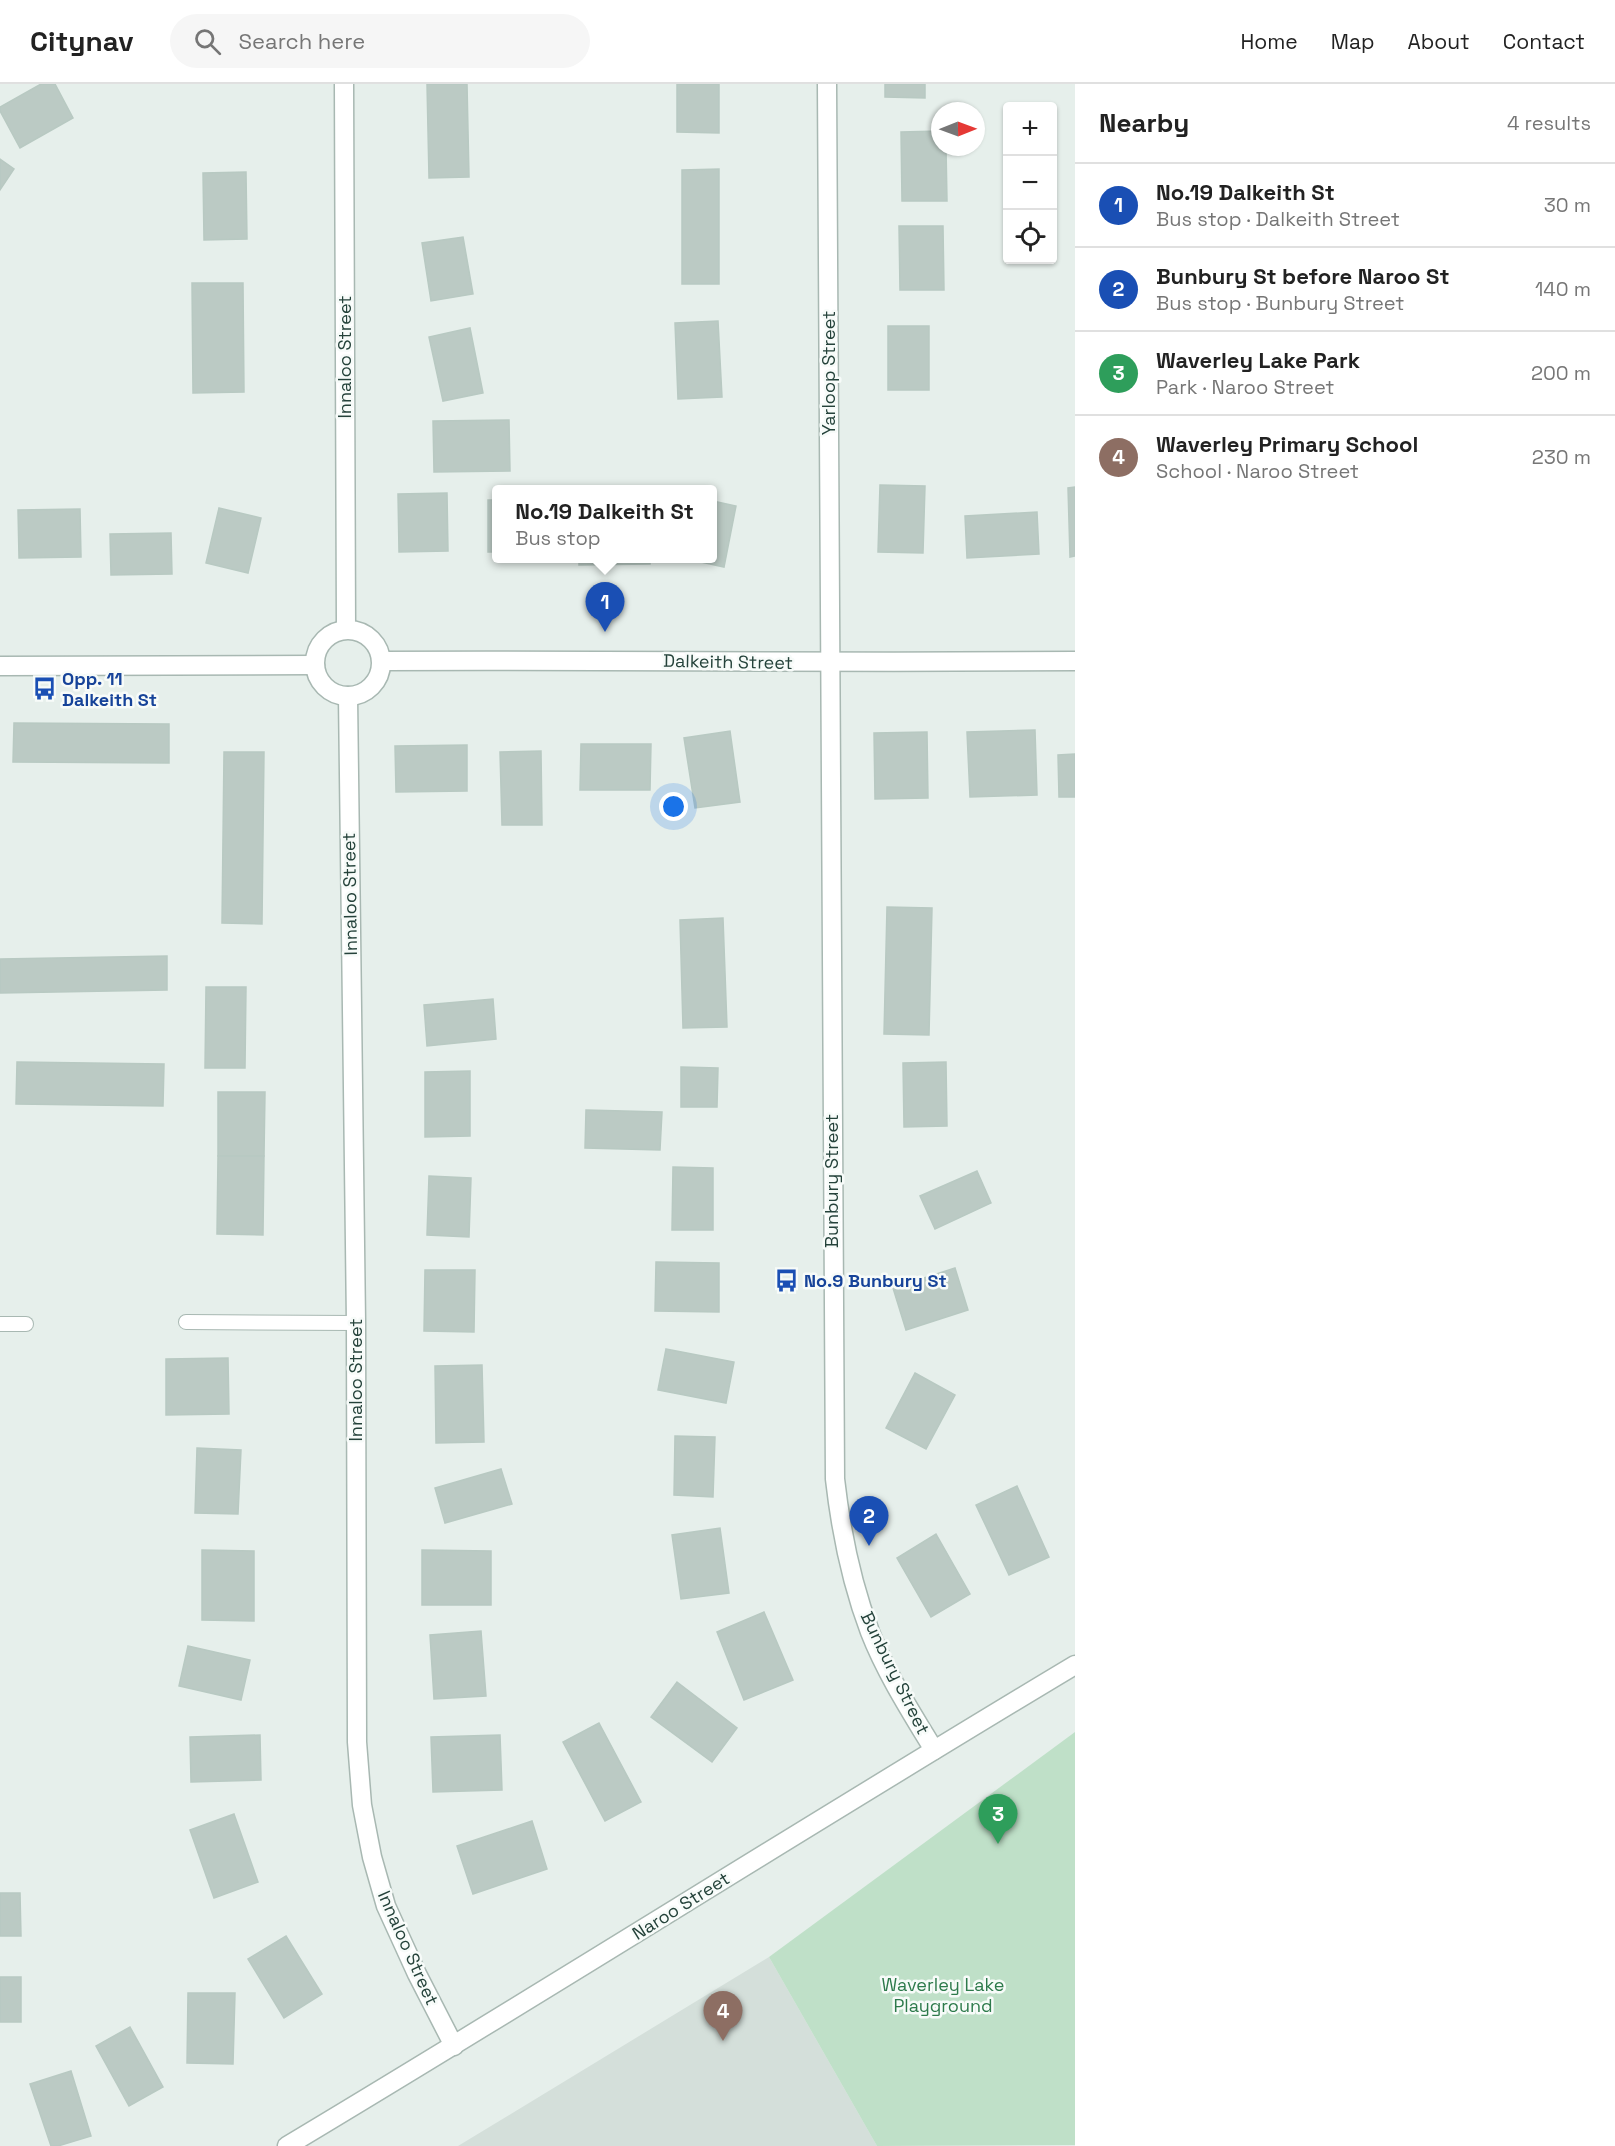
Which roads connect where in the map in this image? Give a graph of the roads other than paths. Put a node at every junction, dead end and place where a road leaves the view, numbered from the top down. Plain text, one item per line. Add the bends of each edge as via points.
1 (344, 84) edge
2 (827, 84) edge
3 (346, 629) junction
4 (382, 661) junction
5 (1075, 661) edge
6 (830, 663) junction
7 (315, 665) junction
8 (0, 666) edge
9 (348, 696) junction
10 (186, 1322) dead end
11 (356, 1323) junction
12 (0, 1324) edge
13 (26, 1324) dead end
14 (1075, 1665) edge
15 (934, 1750) junction
16 (454, 2046) junction
17 (287, 2146) edge

1 - 3 street, Innaloo Street
2 - 6 street, Yarloop Street
3 - 4 street via 366,634 374,641
3 - 7 street via 325,638 318,647
4 - 6 street, Dalkeith Street
4 - 9 street via 376,682 359,694
5 - 6 street, Dalkeith Street
6 - 15 street, Bunbury Street via 835,1479 850,1570 871,1633 906,1705
7 - 8 street
7 - 9 street via 327,689
9 - 11 street, Innaloo Street
10 - 11 lane
11 - 16 street, Innaloo Street via 357,1742 362,1805 386,1906
12 - 13 lane
14 - 15 street, Naroo Street
15 - 16 street, Naroo Street
16 - 17 street, Naroo Street

